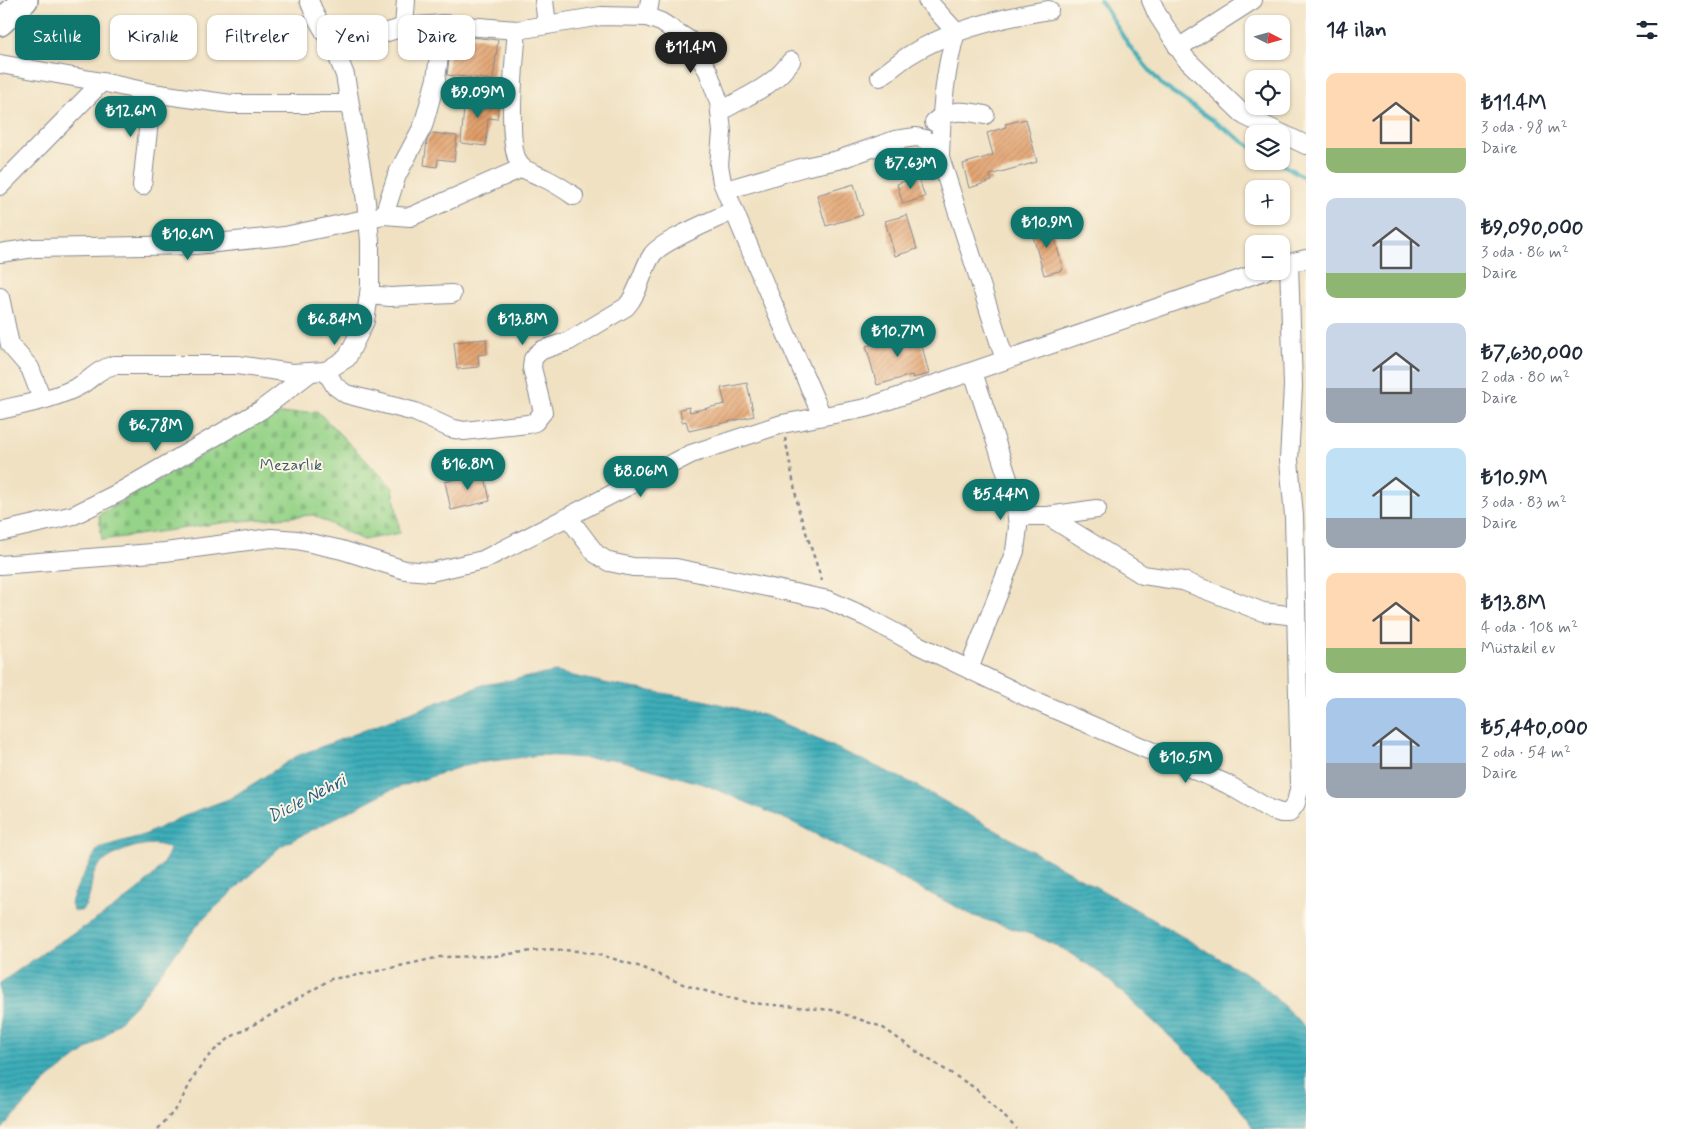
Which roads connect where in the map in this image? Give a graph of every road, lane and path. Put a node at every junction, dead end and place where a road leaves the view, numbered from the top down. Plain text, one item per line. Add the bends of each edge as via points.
1 (25, 0) edge
2 (309, 0) edge
3 (406, 0) edge
4 (544, 0) edge
5 (927, 0) edge
6 (1151, 0) edge
7 (1253, 0) edge
8 (649, 9) edge
9 (1049, 10) dead end
10 (405, 15) edge
11 (317, 18) edge
12 (0, 24) edge
13 (547, 25) junction
14 (475, 27) edge
15 (517, 30) junction
16 (956, 32) junction
17 (1178, 48) junction
18 (339, 60) edge
19 (438, 60) edge
20 (791, 61) dead end
21 (0, 64) edge
22 (880, 77) dead end
23 (102, 82) junction
24 (152, 93) junction
25 (349, 104) junction
26 (720, 112) junction
27 (941, 115) junction
28 (985, 115) dead end
29 (916, 137) junction
30 (1306, 145) edge
31 (940, 157) junction
32 (522, 168) junction
33 (0, 186) edge
34 (142, 186) dead end
35 (726, 190) junction
36 (574, 196) dead end
37 (734, 210) junction
38 (376, 217) junction
39 (0, 253) edge
40 (1292, 262) edge
41 (1245, 278) edge
42 (452, 294) dead end
43 (369, 296) junction
44 (0, 297) edge
45 (1005, 360) junction
46 (319, 372) junction
47 (973, 372) junction
48 (42, 399) junction
49 (0, 410) edge
50 (822, 416) junction
51 (782, 424) junction
52 (1097, 509) dead end
53 (1017, 516) junction
54 (1048, 516) junction
55 (1300, 516) edge
56 (568, 517) junction
57 (0, 532) edge
58 (0, 565) edge
59 (828, 600) junction
60 (1295, 616) junction
61 (968, 669) junction
62 (158, 1129) edge
63 (1017, 1129) edge

1 - 12 highway
2 - 11 street
3 - 10 street
4 - 13 street
5 - 16 street
6 - 17 street
7 - 17 street
8 - 13 street
8 - 26 street via 661,22 689,40 708,71
9 - 16 street
13 - 15 street
14 - 15 street
15 - 32 street via 513,142
16 - 22 street via 909,55
16 - 27 street
17 - 30 street via 1245,116
18 - 25 street
19 - 38 street via 423,126
20 - 26 street via 772,82
21 - 23 street
23 - 24 street
23 - 33 street
24 - 25 street via 231,104
24 - 34 street
25 - 38 street via 364,186
26 - 35 street via 719,165
27 - 28 street via 955,111
27 - 29 street
27 - 31 street
29 - 31 street via 925,139
29 - 35 street via 895,140 838,160
31 - 45 street
32 - 36 street via 557,184
32 - 38 street via 410,217
35 - 37 street
37 - 46 street via 653,252 633,299 626,307 569,341 537,354 532,368 543,412 535,422 464,431 450,428 415,412 346,394
37 - 50 street
38 - 39 street via 286,236 196,244 34,248
38 - 43 street via 370,250
40 - 55 street via 1293,386 1289,460
41 - 45 street
42 - 43 street
43 - 46 street via 365,320 347,358
44 - 48 street via 10,345 30,368
45 - 47 street
46 - 48 street via 292,373 237,365 114,365 101,368 81,385
46 - 57 street via 261,410 118,493 74,515
47 - 50 street via 866,408
47 - 53 street via 1016,500
48 - 49 street
50 - 51 street
51 - 56 street via 690,454
51 - 59 path via 799,511
52 - 54 street
53 - 54 street
53 - 61 street via 1015,550
54 - 60 street via 1144,575 1184,580 1263,612
55 - 60 street
56 - 58 street via 483,560 431,572 405,570 297,540 271,538 165,552
56 - 59 street via 596,554 609,562 633,567 676,568
59 - 61 street
60 - 61 street via 1300,786 1296,803 1289,813 1269,809 1227,784
62 - 63 path via 177,1108 211,1053 231,1037 331,979 440,957 494,956 547,949 604,956 685,985 751,1003 832,1010 882,1027 975,1088

